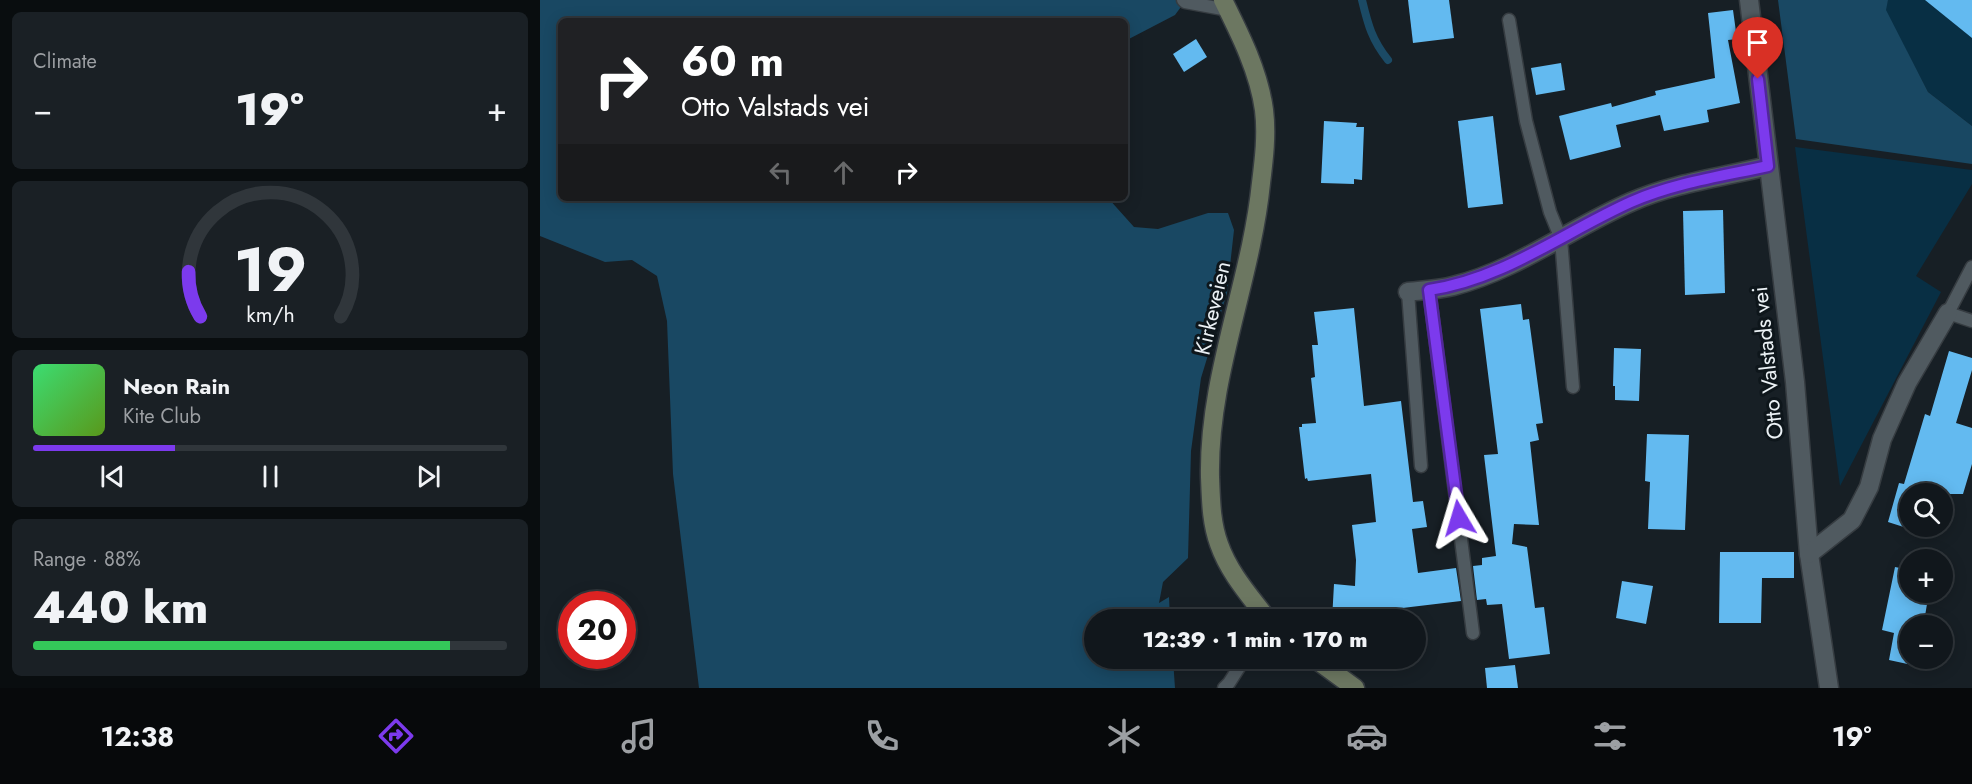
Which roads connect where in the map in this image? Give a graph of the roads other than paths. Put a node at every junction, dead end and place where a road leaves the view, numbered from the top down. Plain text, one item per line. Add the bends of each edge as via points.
1 (1183, 0) edge
2 (1749, 0) edge
3 (1226, 5) edge
4 (1509, 20) dead end
5 (1768, 166) junction
6 (1561, 239) junction
7 (1972, 267) edge
8 (1429, 290) junction
9 (1408, 292) joint
10 (1948, 313) junction
11 (1972, 321) edge
12 (1573, 387) dead end
13 (1421, 466) dead end
14 (1809, 554) junction
15 (1260, 609) edge
16 (1473, 633) dead end
17 (1238, 669) edge
18 (1329, 669) edge
19 (1224, 688) edge
20 (1355, 688) edge
21 (1828, 688) edge

1 - 3 lane
2 - 5 street, Otto Valstads vei
3 - 15 main road, Kirkeveien via 1259,87 1265,132 1255,229 1220,378 1209,449 1212,514 1219,543 1234,574
4 - 6 lane via 1526,121
5 - 6 street via 1677,186 1632,202
5 - 14 street, Otto Valstads vei via 1795,382
6 - 8 street via 1491,273
6 - 12 lane
7 - 10 lane
8 - 9 street
8 - 16 lane
9 - 13 lane
10 - 11 lane
10 - 14 street via 1907,383 1882,439 1869,487 1851,520
14 - 21 street, Otto Valstads vei
17 - 19 lane
18 - 20 main road

